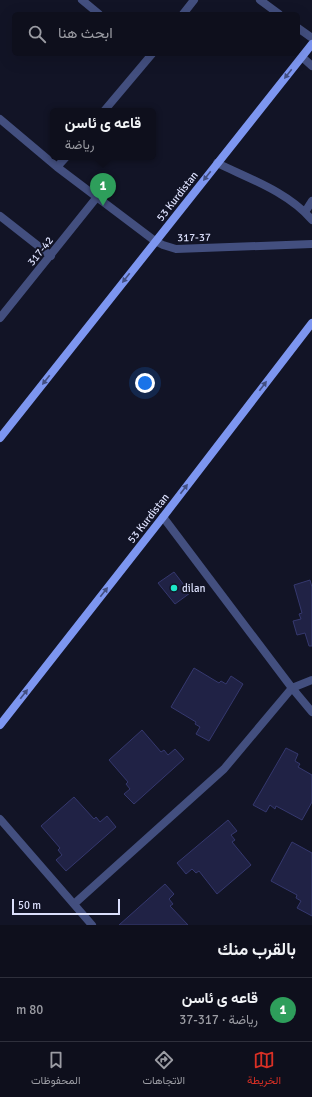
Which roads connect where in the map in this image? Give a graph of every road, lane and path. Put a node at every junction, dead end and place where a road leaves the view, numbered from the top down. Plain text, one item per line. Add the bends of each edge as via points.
1 (82, 0) edge
2 (194, 0) edge
3 (260, 0) edge
4 (97, 12) edge
5 (185, 12) edge
6 (276, 12) edge
7 (300, 29) edge
8 (312, 38) edge
9 (312, 44) edge
10 (148, 56) edge
11 (302, 57) junction
12 (312, 66) edge
13 (106, 108) edge
14 (0, 119) edge
15 (63, 160) edge
16 (217, 163) junction
17 (57, 167) junction
18 (97, 197) junction
19 (312, 201) edge
20 (305, 212) junction
21 (0, 216) edge
22 (312, 220) edge
23 (155, 241) junction
24 (312, 244) edge
25 (51, 256) junction
26 (0, 318) edge
27 (312, 323) edge
28 (0, 438) edge
29 (163, 517) junction
30 (312, 680) edge
31 (292, 688) junction
32 (312, 712) edge
33 (0, 725) edge
34 (0, 819) edge
35 (74, 904) junction
36 (92, 925) edge

1 - 4 street
2 - 5 street
3 - 6 street
7 - 8 street
9 - 11 main road, 53 Kurdistan
10 - 13 street
11 - 12 street
11 -> 16 main road, 53 Kurdistan
14 - 17 street, 317-37
15 - 17 street
16 - 20 street via 281,194
16 -> 23 main road, 53 Kurdistan
17 - 18 street, 317-37
18 - 23 street, 317-37
18 - 25 street, 317-42
19 - 20 street
20 - 22 street
21 - 25 street
23 - 24 street, 317-37 via 176,249
23 -> 28 main road, 53 Kurdistan
25 - 26 street, 317-42
29 -> 27 main road, 53 Kurdistan
29 - 31 street
33 -> 29 main road, 53 Kurdistan
30 - 31 street
31 - 32 street
31 - 35 street via 224,769
34 - 35 street
35 - 36 street

